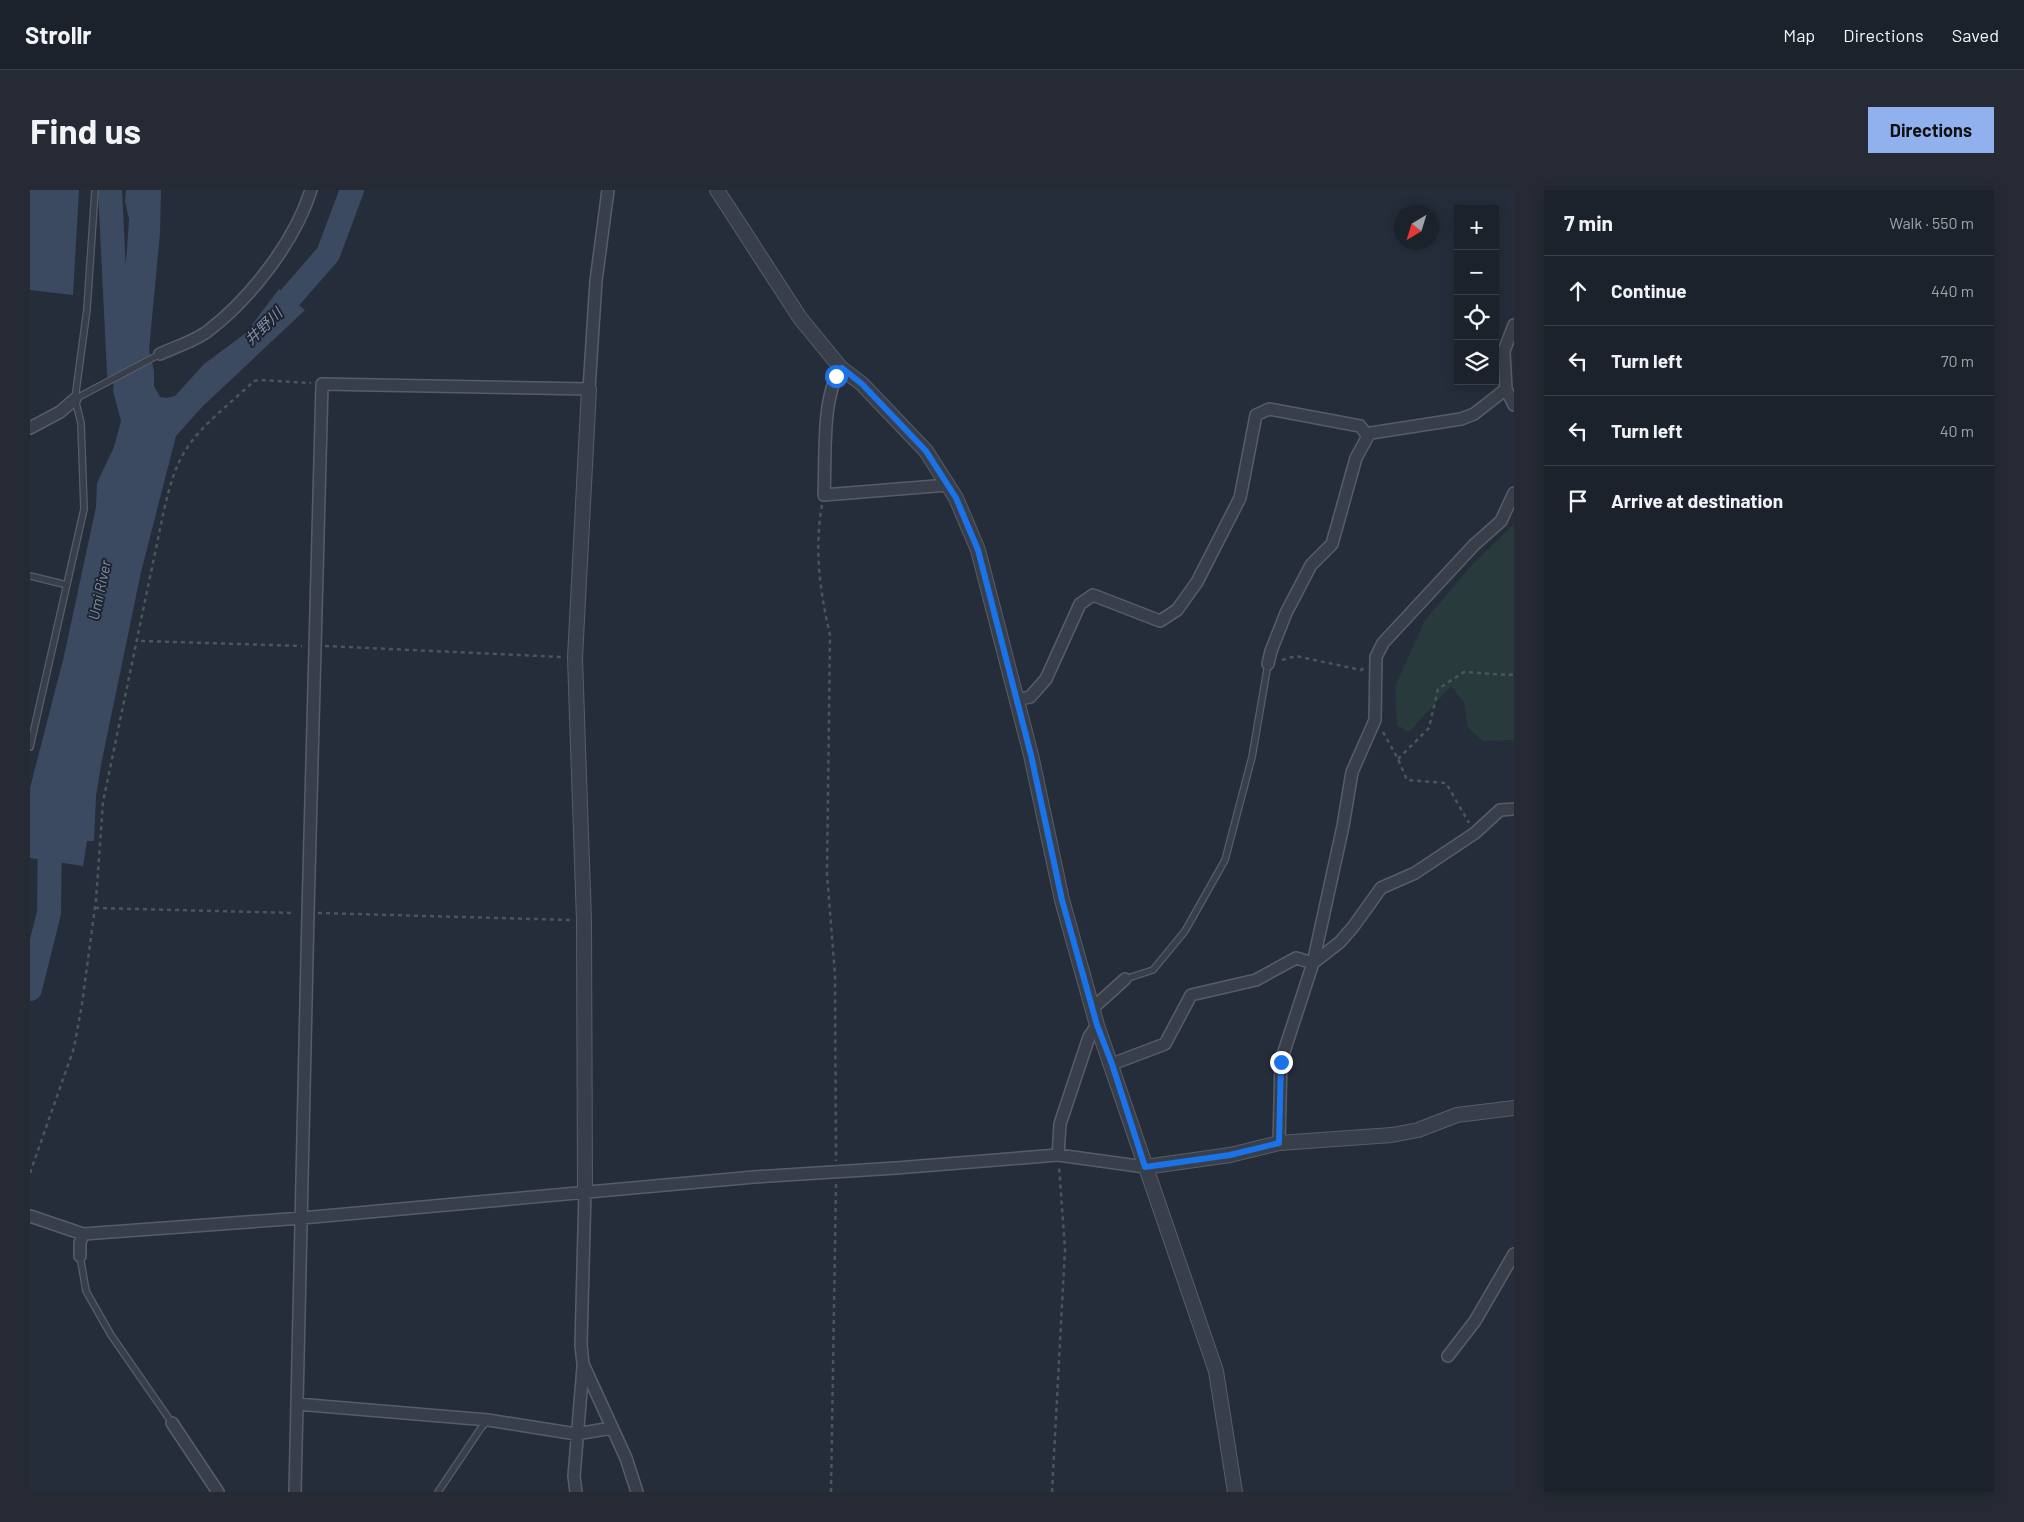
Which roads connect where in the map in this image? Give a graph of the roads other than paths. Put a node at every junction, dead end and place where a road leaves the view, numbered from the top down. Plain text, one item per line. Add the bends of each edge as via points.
1 (95, 190) edge
2 (312, 190) edge
3 (608, 190) edge
4 (718, 190) edge
5 (1514, 325) edge
6 (160, 354) joint
7 (842, 368) junction
8 (589, 389) junction
9 (1506, 389) junction
10 (75, 399) junction
11 (1514, 405) edge
12 (30, 428) edge
13 (1368, 436) junction
14 (948, 485) junction
15 (1514, 493) edge
16 (30, 576) edge
17 (67, 585) junction
18 (1268, 664) joint
19 (1016, 700) junction
20 (30, 748) edge
21 (1514, 809) edge
22 (1313, 963) junction
23 (1124, 979) joint
24 (1092, 1008) junction
25 (1097, 1025) junction
26 (1112, 1064) junction
27 (1514, 1108) edge
28 (1279, 1143) junction
29 (1058, 1155) junction
30 (1145, 1167) junction
31 (585, 1191) junction
32 (30, 1216) edge
33 (302, 1218) junction
34 (83, 1234) junction
35 (1514, 1254) edge
36 (80, 1256) joint
37 (1448, 1356) dead end
38 (583, 1364) junction
39 (297, 1404) junction
40 (488, 1420) junction
41 (172, 1423) joint
42 (612, 1428) junction
43 (576, 1434) junction
44 (218, 1492) edge
45 (295, 1492) edge
46 (438, 1492) edge
47 (576, 1492) edge
48 (637, 1492) edge
49 (1235, 1492) edge

1 - 10 lane via 87,309
2 - 6 street via 273,265 234,308 207,332
3 - 8 street via 596,280
4 - 7 street via 800,318
5 - 9 street via 1504,351
6 - 10 lane
7 - 14 street via 862,384 926,451
7 - 14 street via 836,376 828,403 824,495
8 - 31 street via 575,658 584,921
8 - 33 street via 322,384
9 - 11 street
9 - 13 street via 1474,414 1460,419 1371,432
10 - 12 street via 60,412
10 - 17 lane via 82,423 84,509
13 - 18 street via 1356,458 1332,544 1311,565 1286,613
13 - 19 street via 1360,426 1351,424 1269,409 1256,415 1240,498 1196,582 1177,610 1160,621 1093,595 1080,604 1046,679 1030,697
14 - 19 street via 978,550
15 - 22 street via 1501,521 1383,643 1376,657 1375,720 1352,772
16 - 17 lane
17 - 20 lane
18 - 23 lane via 1252,757 1225,860 1185,931 1153,970
19 - 24 street via 1062,900
21 - 22 street via 1500,810 1475,833 1414,873 1381,888 1344,937
22 - 26 street via 1296,958 1256,980 1191,995 1166,1044
22 - 28 street via 1281,1062
23 - 24 street
24 - 25 street
25 - 26 street
25 - 29 street via 1089,1037 1060,1124
26 - 30 street
27 - 28 street via 1457,1115 1418,1130 1392,1135
28 - 30 street via 1230,1155
29 - 30 street
29 - 31 street
30 - 49 street via 1216,1371
31 - 33 street
31 - 38 street via 580,1345
32 - 34 street
33 - 34 street
33 - 39 street
34 - 36 street
35 - 37 street via 1475,1321
36 - 41 lane via 86,1291 111,1335
38 - 42 street
38 - 43 street
39 - 40 street
39 - 45 street
40 - 43 street
40 - 46 lane
41 - 44 street
42 - 43 street
42 - 48 street
43 - 47 street

